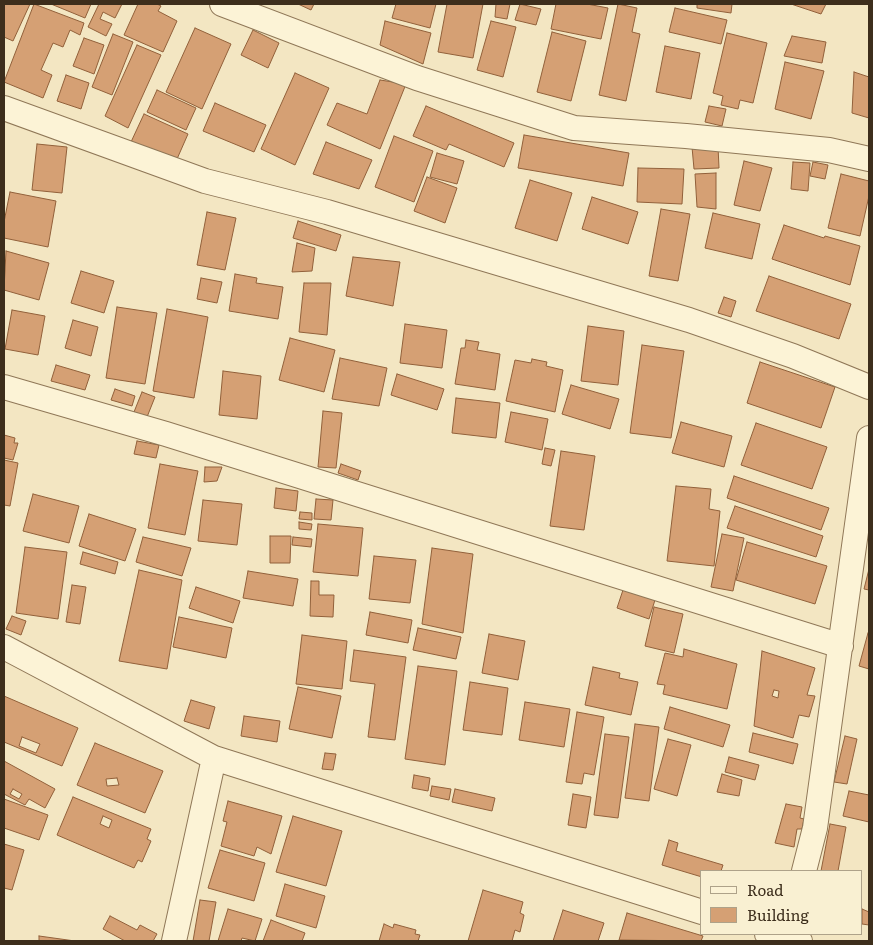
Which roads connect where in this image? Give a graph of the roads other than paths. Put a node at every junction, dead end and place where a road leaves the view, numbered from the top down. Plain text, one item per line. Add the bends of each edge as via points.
1 (222, 4) edge
2 (4, 108) edge
3 (869, 159) edge
4 (869, 386) edge
5 (4, 387) edge
6 (869, 438) edge
7 (841, 646) junction
8 (4, 647) edge
9 (214, 758) junction
10 (804, 870) edge
11 (700, 911) edge
12 (174, 941) edge

1 - 3 street via 417,78 574,128 829,150
2 - 4 street via 205,181 328,212 690,320
5 - 7 street via 166,434
6 - 7 street
7 - 10 street via 815,828
8 - 9 street
9 - 11 street
9 - 12 street

